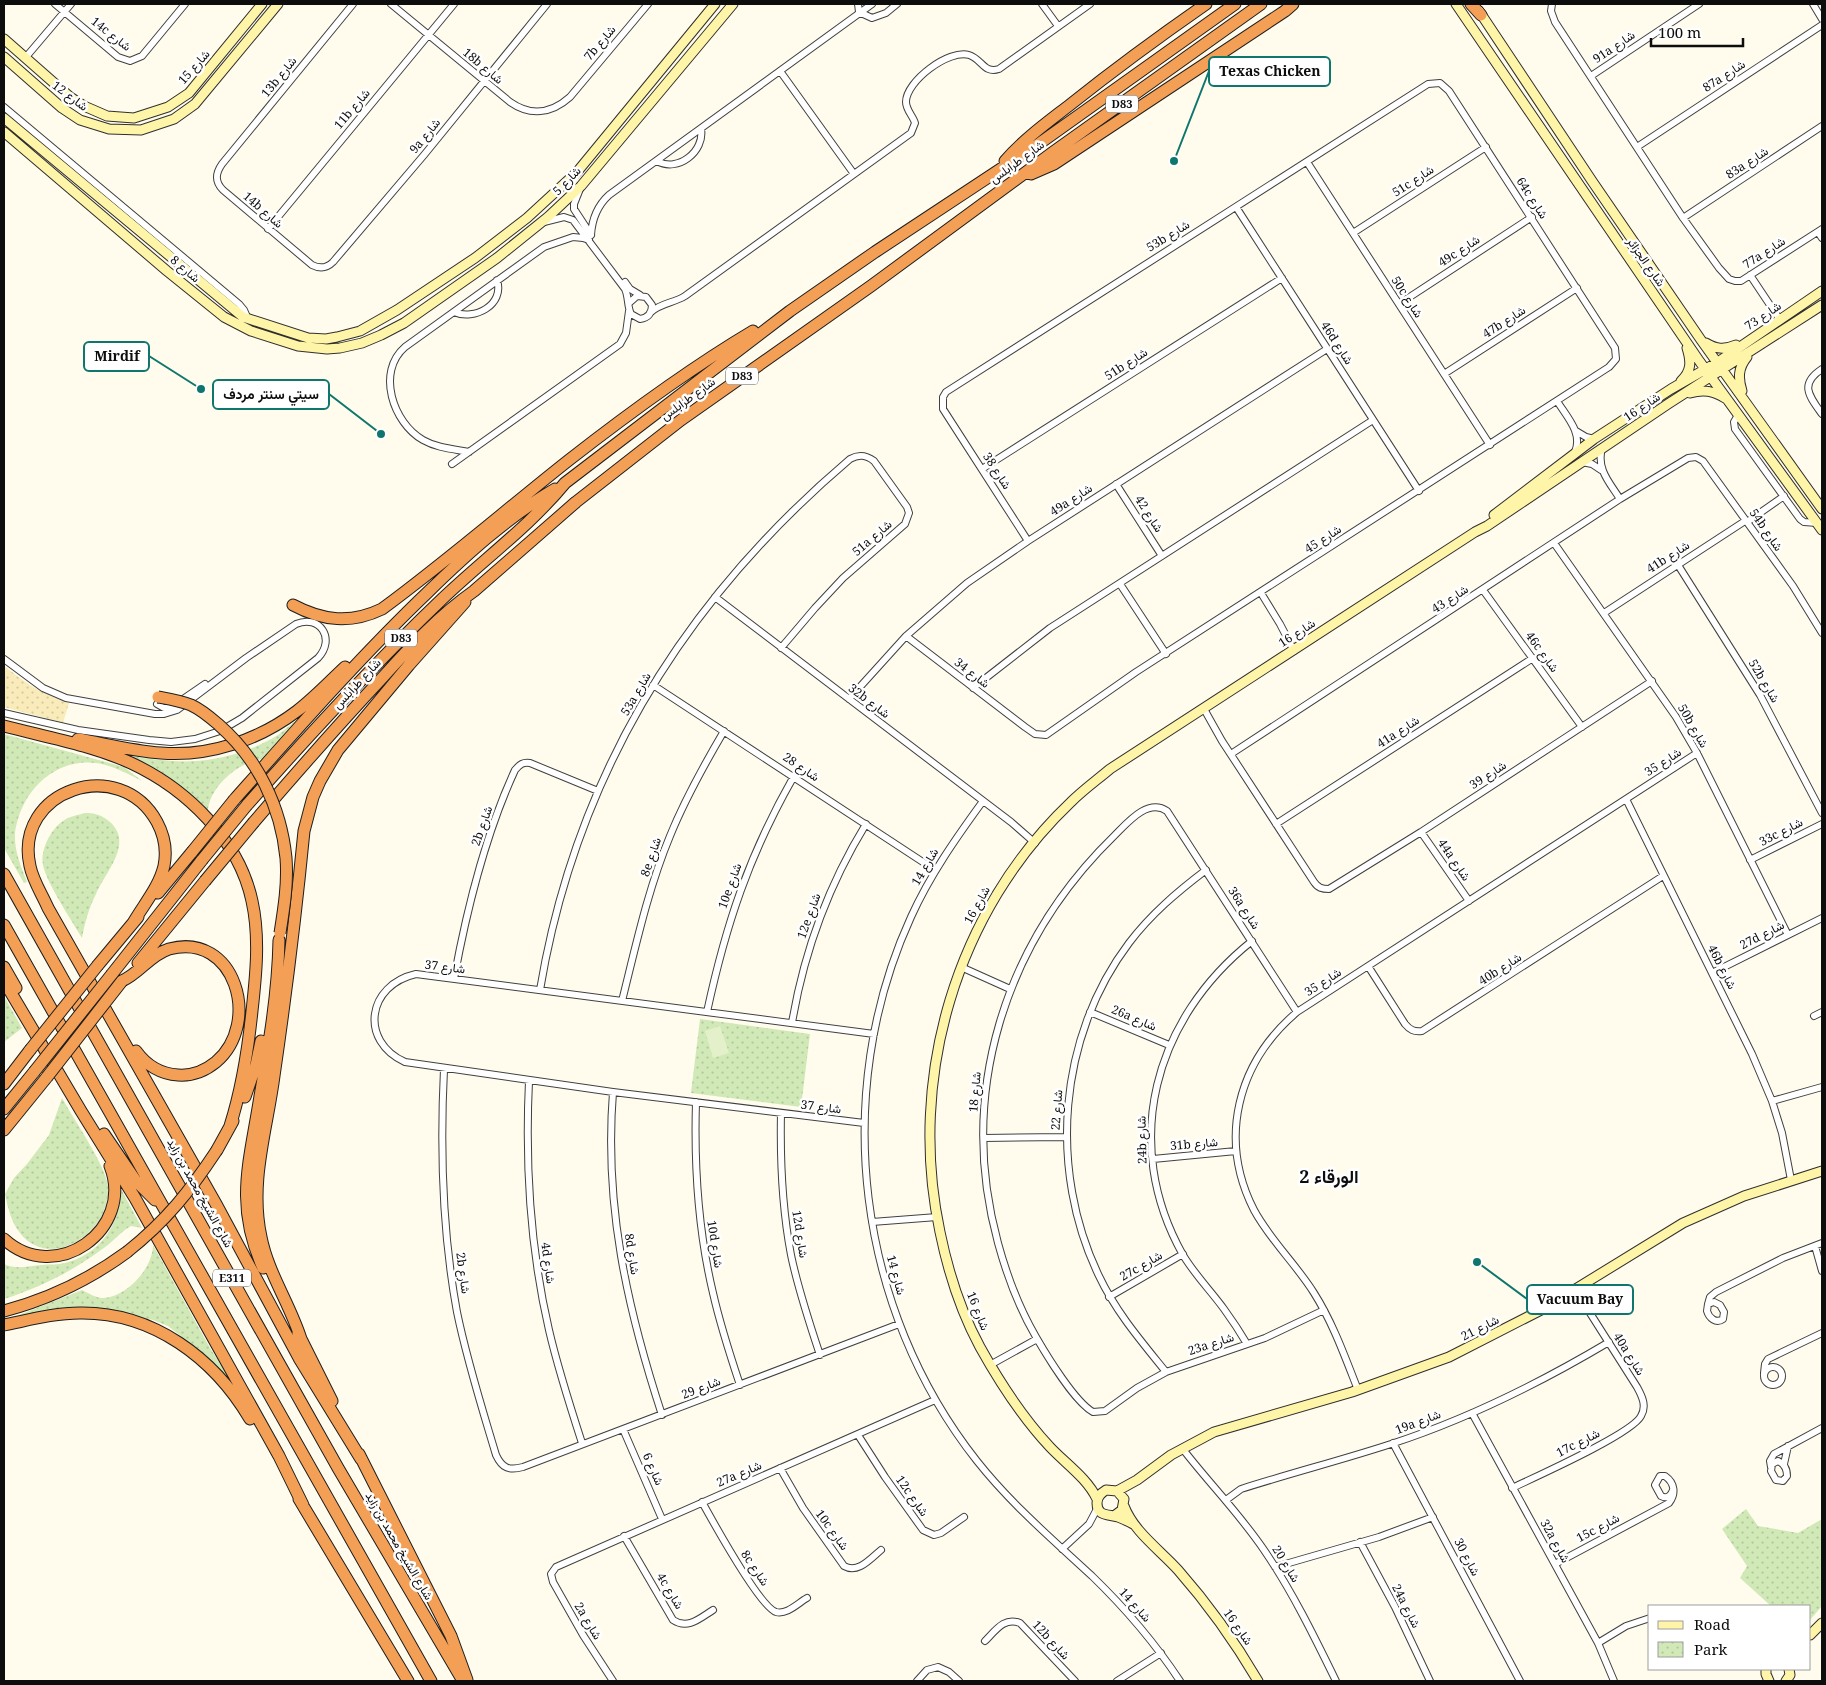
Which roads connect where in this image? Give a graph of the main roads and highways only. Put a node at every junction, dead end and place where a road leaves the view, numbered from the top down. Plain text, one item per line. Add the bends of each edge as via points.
1 (1206, 4) edge
2 (1235, 4) edge
3 (1261, 4) edge
4 (1302, 4) edge
5 (1471, 4) edge
6 (1289, 8) edge
7 (1481, 15) road end
8 (996, 172) junction
9 (1022, 176) junction
10 (790, 311) junction
11 (566, 483) junction
12 (474, 591) junction
13 (293, 605) dead end
14 (393, 625) junction
15 (158, 699) road end
16 (4, 726) edge
17 (30, 733) junction
18 (4, 874) edge
19 (133, 923) junction
20 (4, 925) edge
21 (279, 937) junction
22 (4, 968) edge
23 (4, 981) edge
24 (122, 981) junction
25 (120, 1033) junction
26 (30, 1050) junction
27 (4, 1076) edge
28 (4, 1084) edge
29 (4, 1109) edge
30 (80, 1112) junction
31 (14, 1117) junction
32 (230, 1126) junction
33 (4, 1130) edge
34 (4, 1140) edge
35 (160, 1203) junction
36 (4, 1240) edge
37 (4, 1311) edge
38 (4, 1325) edge
39 (301, 1339) junction
40 (361, 1459) junction
41 (303, 1505) junction
42 (408, 1681) edge
43 (431, 1681) edge
44 (463, 1681) edge
45 (467, 1681) edge

1 - 8 highway via 1131,57 1022,142
2 - 8 highway, شارع طرابلس / D83
3 - 9 highway, شارع طرابلس / D83
4 - 6 highway
5 - 7 highway
6 - 9 highway via 1054,164
8 - 10 highway, شارع طرابلس / D83
9 - 12 highway, شارع طرابلس / D83 via 681,420 576,502
10 - 11 highway, شارع طرابلس / D83
10 - 13 highway via 718,353 622,420 382,609 363,617 343,619 317,615
11 - 14 highway via 485,541
11 - 29 highway, شارع طرابلس / D83, bridge via 404,635 313,730 247,804
12 - 24 highway, شارع طرابلس / D83, bridge via 450,609 408,650 319,746
12 - 39 highway via 338,750 320,781 304,831 276,1066 257,1185 258,1222 266,1255
14 - 17 highway via 291,715 262,732 223,747 162,753
14 - 19 highway, bridge via 234,800
15 - 21 highway, bridge via 186,704 201,711 226,731 247,756 268,790 286,859
16 - 17 highway
17 - 32 highway via 115,757 163,781 207,818 240,866 252,902 257,946 250,1039
18 - 44 highway, شارع الشيخ محمد بن زايد / E311 via 338,1468
19 - 25 highway via 162,874 165,854 159,825 142,803 120,789 93,785 67,792 45,808 35,823 29,844 30,865 48,908
19 - 26 highway, bridge
20 - 35 highway, E311
21 - 32 highway via 256,1065
21 - 39 highway via 277,979 264,1074 247,1164 246,1203 252,1240 259,1258
22 - 35 highway via 116,1152 140,1186
23 - 30 highway
24 - 25 highway via 161,952 174,948 197,949 218,959 231,974 238,993 240,1014 235,1036 223,1056 204,1070 187,1075 156,1069
24 - 31 highway, bridge
25 - 40 highway via 299,1358
26 - 27 highway
26 - 28 highway
30 - 36 highway via 113,1173 114,1200 106,1223 83,1247 59,1255 26,1253
30 - 41 highway via 135,1198 280,1456
31 - 33 highway
31 - 34 highway
32 - 37 highway, bridge via 218,1150 170,1214 127,1252 76,1285
35 - 43 highway, E311
38 - 41 highway via 68,1313 99,1314 141,1323 174,1339 207,1365 236,1397
39 - 40 highway
40 - 45 highway via 451,1636
41 - 42 highway

